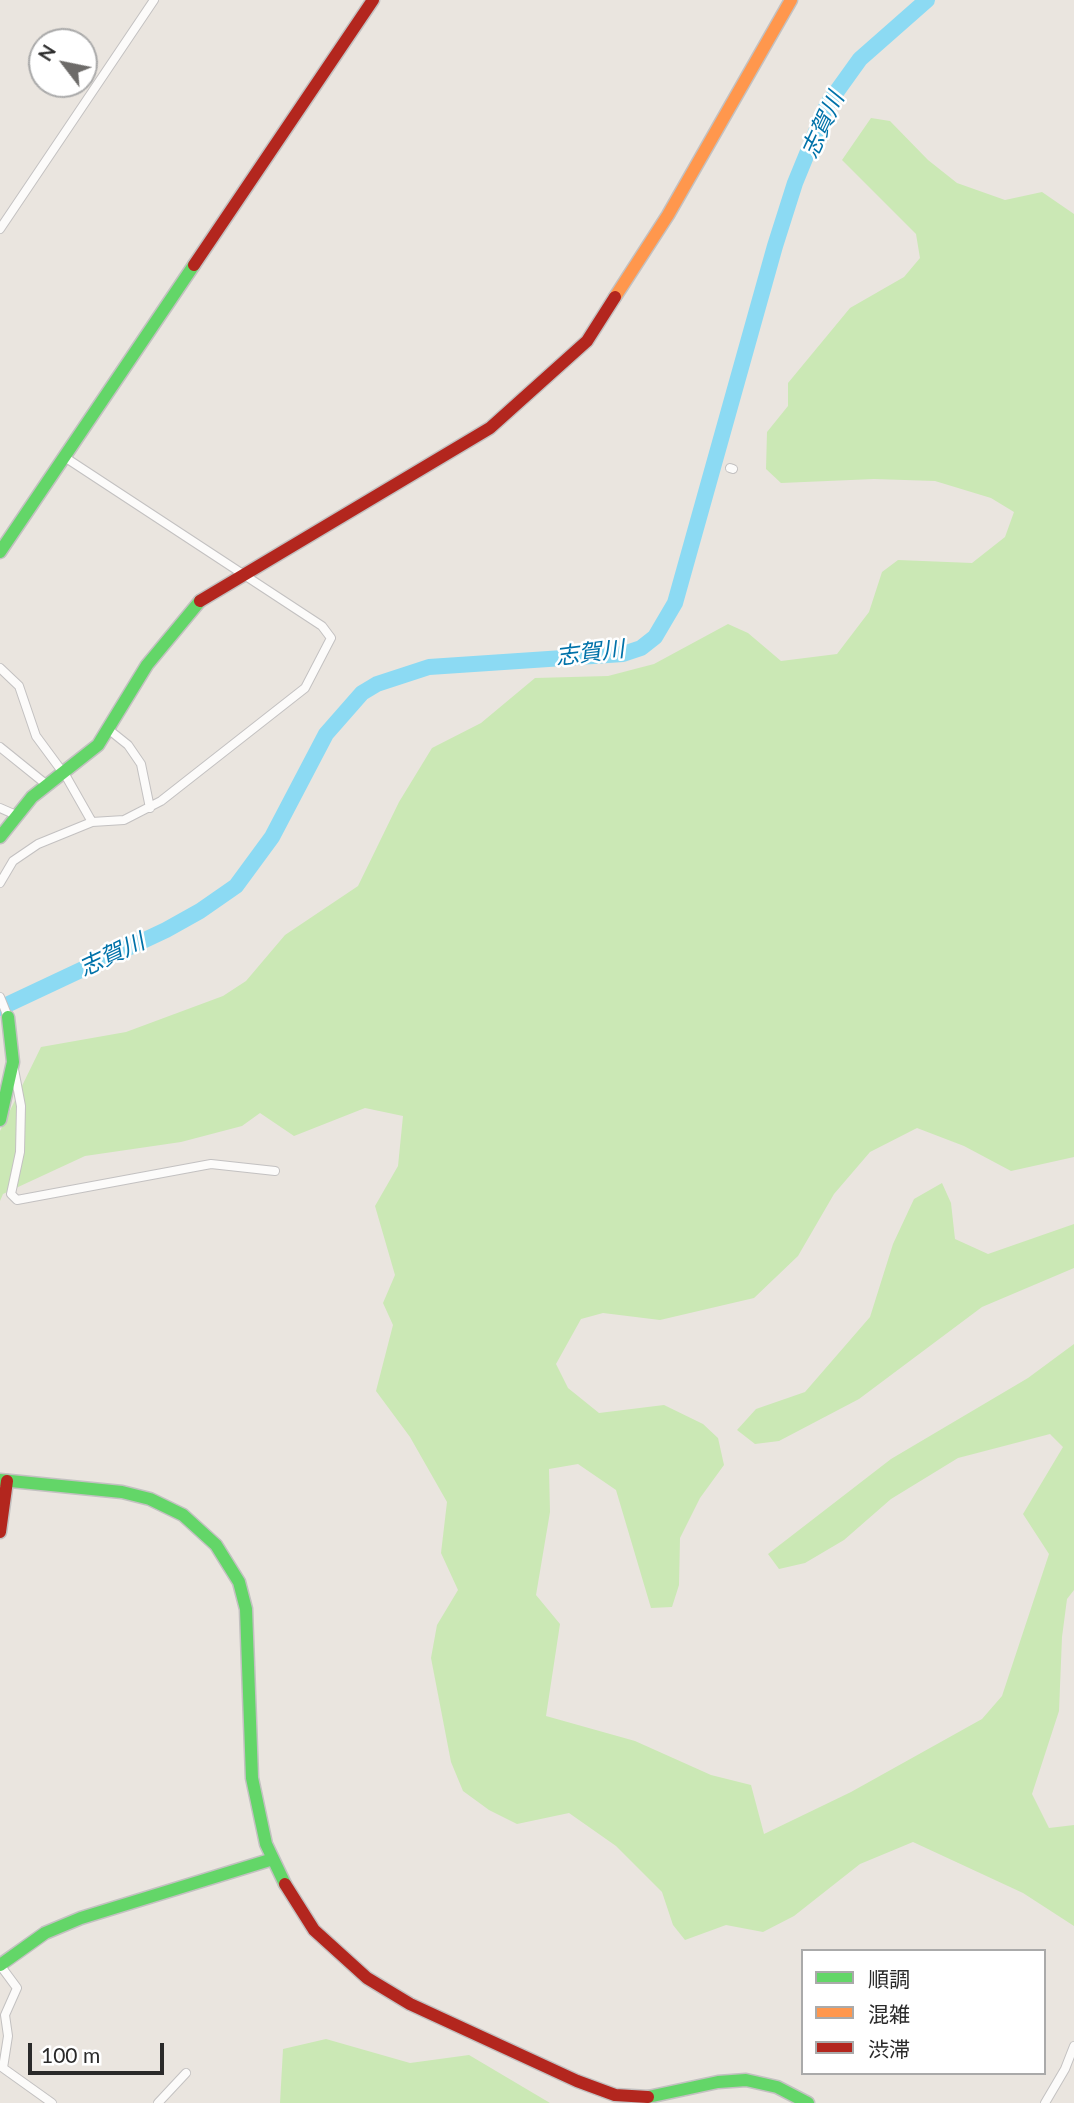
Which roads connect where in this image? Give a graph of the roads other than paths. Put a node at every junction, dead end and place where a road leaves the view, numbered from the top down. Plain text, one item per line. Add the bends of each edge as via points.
1 (154, 0) edge
2 (373, 0) edge
3 (791, 0) edge
4 (0, 229) edge
5 (66, 458) junction
6 (0, 552) edge
7 (240, 573) junction
8 (0, 668) edge
9 (108, 729) junction
10 (0, 747) edge
11 (61, 774) junction
12 (47, 785) junction
13 (0, 808) edge
14 (150, 808) junction
15 (16, 816) junction
16 (92, 822) junction
17 (0, 836) edge
18 (0, 883) edge
19 (0, 997) edge
20 (8, 1017) joint
21 (13, 1062) junction
22 (0, 1120) edge
23 (275, 1171) dead end
24 (4, 1481) edge
25 (0, 1532) edge
26 (272, 1860) junction
27 (0, 1965) edge
28 (1074, 2046) edge
29 (186, 2073) dead end
30 (52, 2103) edge
31 (158, 2103) edge
32 (808, 2103) edge
33 (1045, 2103) edge

1 - 4 street
2 - 5 street
3 - 7 street via 668,215 587,341 491,428
5 - 6 street
5 - 7 street
7 - 9 street via 204,595 185,615 147,665
7 - 14 street via 322,626 331,638 306,688
8 - 11 street via 19,686 32,728
9 - 11 street via 94,749
9 - 14 street via 128,745 141,764
10 - 12 street
11 - 12 street
11 - 16 street
12 - 15 street
13 - 15 street
14 - 16 street via 124,820
15 - 17 street
16 - 18 street via 16,858
19 - 20 street
20 - 21 street
21 - 22 street
21 - 23 street via 21,1106 13,1199 211,1164
24 - 25 street
24 - 26 street via 122,1492 150,1499 195,1523 222,1552 239,1582 246,1609 252,1777
26 - 27 street via 81,1918 45,1933
26 - 32 street via 314,1930 367,1978 397,1998 553,2071 597,2090 628,2097 657,2097 746,2080 777,2087
27 - 30 street via 17,1988 5,2015 4,2068
28 - 33 street
29 - 31 street

